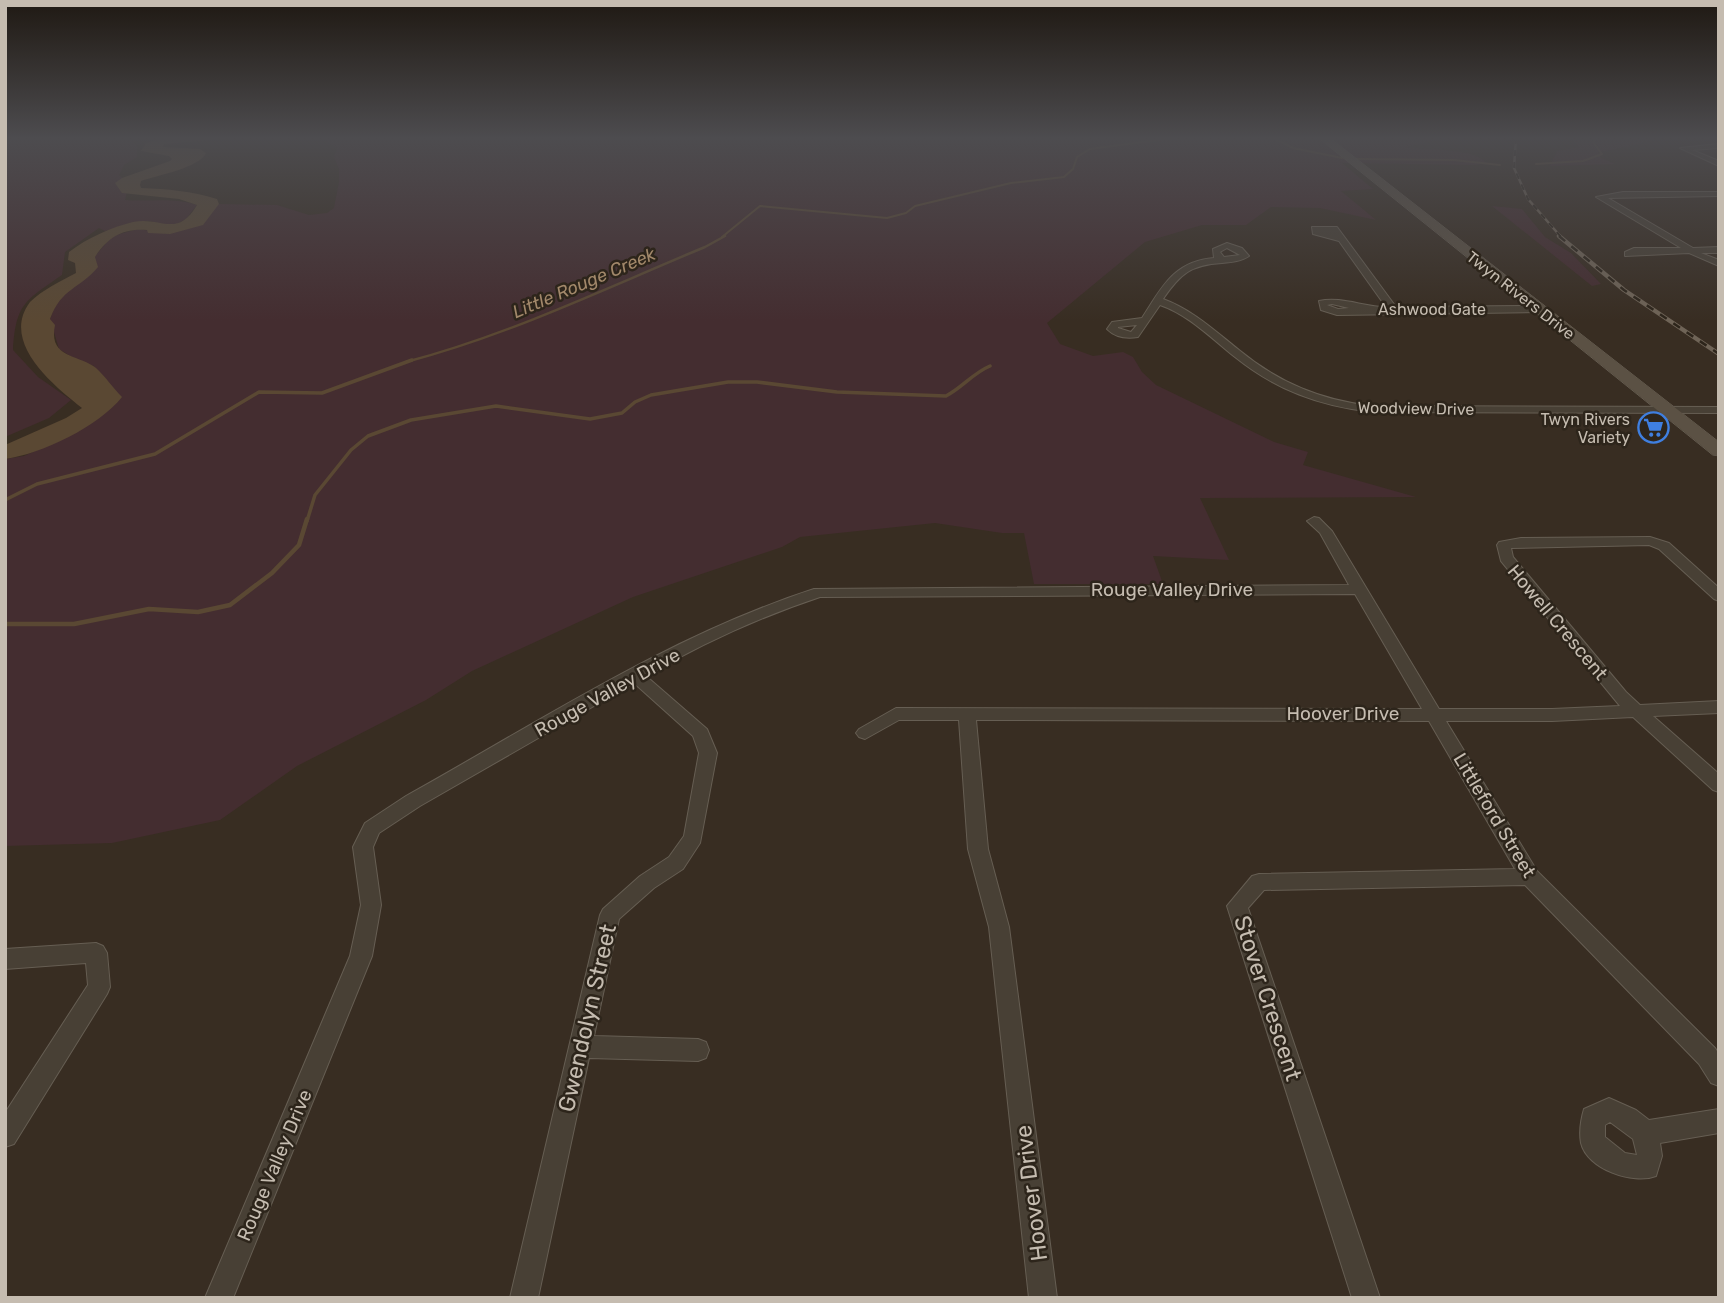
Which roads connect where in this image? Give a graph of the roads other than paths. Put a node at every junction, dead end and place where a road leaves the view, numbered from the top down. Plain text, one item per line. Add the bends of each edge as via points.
1 (1401, 199) edge
2 (1603, 199) edge
3 (1342, 239) dead end
4 (1719, 250) edge
5 (1690, 251) junction
6 (1628, 254) dead end
7 (1222, 260) dead end
8 (1719, 263) edge
9 (1156, 300) junction
10 (1393, 309) junction
11 (1540, 309) junction
12 (1367, 310) dead end
13 (1144, 321) dead end
14 (1666, 410) junction
15 (1719, 410) edge
16 (1719, 451) edge
17 (1314, 520) dead end
18 (1358, 589) junction
19 (1719, 596) edge
20 (636, 676) junction
21 (1719, 707) edge
22 (1638, 712) junction
23 (1435, 713) junction
24 (967, 715) junction
25 (864, 733) dead end
26 (1719, 785) edge
27 (1530, 877) junction
28 (5, 959) edge
29 (579, 1047) junction
30 (698, 1050) dead end
31 (1719, 1076) edge
32 (1719, 1121) edge
33 (1646, 1133) dead end
34 (5, 1135) edge
35 (219, 1298) edge
36 (524, 1298) edge
37 (1043, 1298) edge
38 (1366, 1298) edge

1 - 11 street, Twyn Rivers Drive
2 - 5 street
3 - 10 street
4 - 5 street
5 - 6 street
5 - 8 street
7 - 9 street via 1194,264
9 - 13 street
9 - 14 street, Woodview Drive via 1173,305 1209,329 1293,392 1344,407
10 - 11 street, Ashwood Gate
10 - 12 street, Ashwood Gate
11 - 14 street, Twyn Rivers Drive
14 - 15 street, Woodview Drive
14 - 16 street, Twyn Rivers Drive
17 - 18 street, Littleford Street
18 - 20 street, Rouge Valley Drive via 819,592 675,652
18 - 23 street, Littleford Street
19 - 22 street, Howell Crescent via 1664,546 1650,541 1504,545 1514,568 1586,657
20 - 29 street, Gwendolyn Street via 701,733 708,753 693,838 676,863 610,915
20 - 35 street, Rouge Valley Drive via 372,828 363,846 371,905 360,956
21 - 22 street, Hoover Drive
22 - 23 street, Hoover Drive
22 - 26 street
23 - 24 street, Hoover Drive
23 - 27 street, Littleford Street
24 - 25 street, Hoover Drive via 896,714
24 - 37 street, Hoover Drive via 978,849 999,928
27 - 31 street, Littleford Street via 1707,1056
27 - 38 street, Stover Crescent via 1259,882 1237,906
28 - 34 street via 96,953 99,987
29 - 30 street
29 - 36 street, Gwendolyn Street
32 - 33 street

